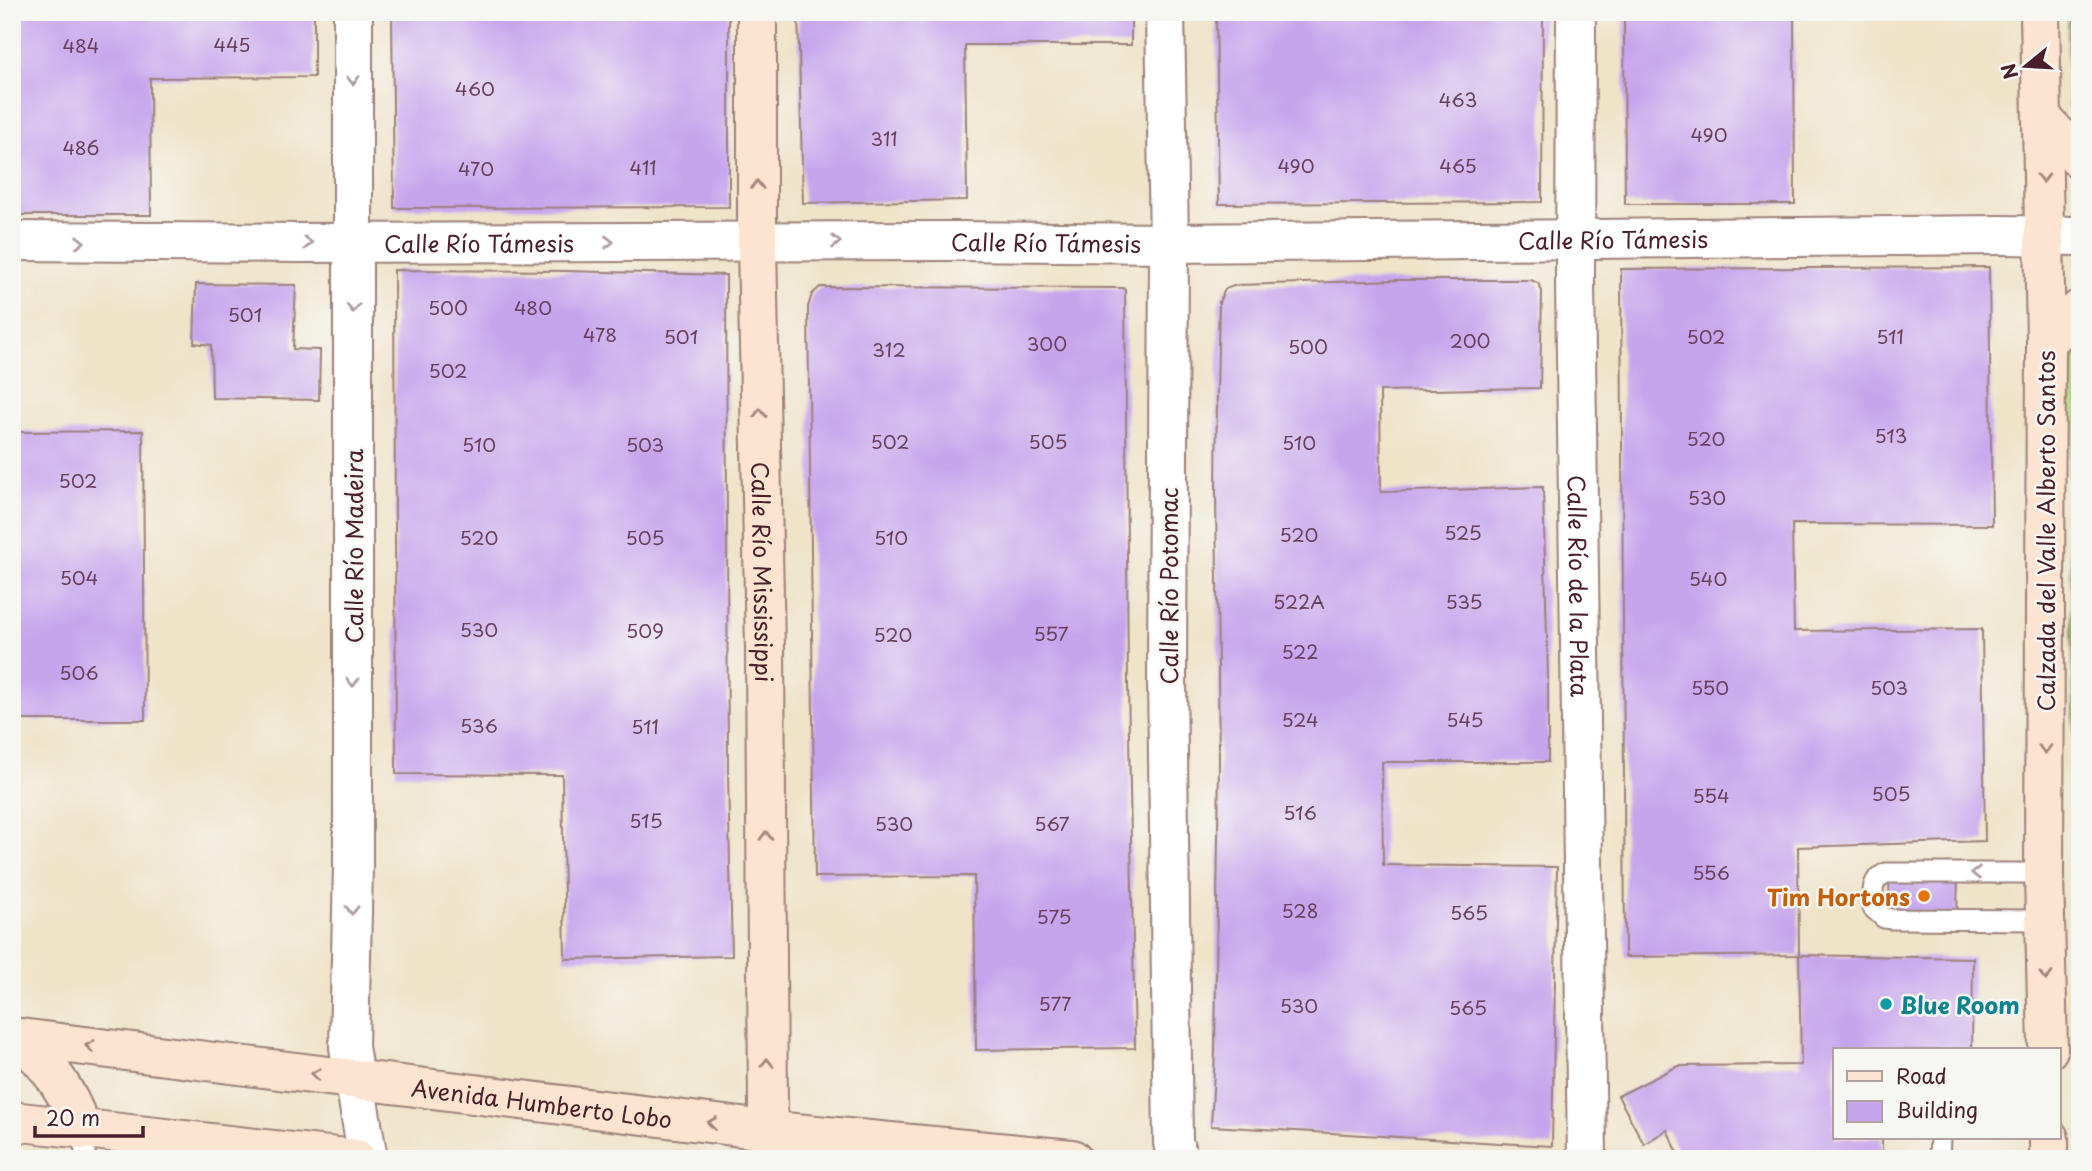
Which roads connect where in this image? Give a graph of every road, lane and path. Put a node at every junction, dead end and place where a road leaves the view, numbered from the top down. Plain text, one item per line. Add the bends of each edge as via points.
1 (353, 12) edge
2 (757, 12) edge
3 (1165, 12) edge
4 (1576, 12) edge
5 (2040, 12) edge
6 (2042, 118) junction
7 (2080, 159) edge
8 (2062, 236) edge
9 (1574, 239) junction
10 (12, 241) edge
11 (353, 243) junction
12 (757, 243) junction
13 (1169, 243) junction
14 (2080, 309) edge
15 (2046, 342) junction
16 (2044, 873) junction
17 (2045, 920) junction
18 (16, 1037) edge
19 (2048, 1048) edge
20 (355, 1079) junction
21 (12, 1121) edge
22 (1940, 1140) edge
23 (2049, 1140) edge
24 (84, 1144) edge
25 (774, 1145) edge
26 (300, 1155) edge
27 (356, 1159) edge
28 (368, 1159) edge
29 (1072, 1159) edge
30 (1179, 1159) edge
31 (1587, 1159) edge
32 (1939, 1159) edge
33 (2049, 1159) edge

1 -> 11 street, Calle Río Madeira
12 -> 2 main road, Calle Río Mississippi
3 - 13 street, Calle Río Potomac
4 - 9 street, Calle Río de la Plata
5 - 6 main road, Calzada del Valle Alberto Santos
6 - 7 main road
6 -> 8 main road, Calzada del Valle Alberto Santos
8 - 9 street, Calle Río Támesis
8 - 15 main road, Calzada del Valle Alberto Santos
9 - 13 street, Calle Río Támesis
9 - 31 street, Calle Río de la Plata
10 -> 11 street, Calle Río Támesis
11 -> 12 street, Calle Río Támesis
11 -> 20 street, Calle Río Madeira via 349,1047
12 -> 13 street, Calle Río Támesis
25 -> 12 main road, Calle Río Mississippi via 768,1112
13 - 30 street, Calle Río Potomac via 1167,677 1173,1143
14 - 15 main road
15 -> 16 main road, Calzada del Valle Alberto Santos
16 - 17 main road, Calzada del Valle Alberto Santos
16 -> 17 lane via 1886,873 1873,884 1873,908 1892,919
17 -> 19 main road, Calzada del Valle Alberto Santos
20 -> 18 main road, Avenida Humberto Lobo
18 - 24 main road via 60,1082 74,1107
25 -> 20 main road, Avenida Humberto Lobo
20 - 28 street, Calle Río Madeira
21 - 24 main road
22 - 32 lane
23 - 33 main road
24 - 26 main road
25 - 29 main road, Avenida Humberto Lobo
26 - 27 main road

